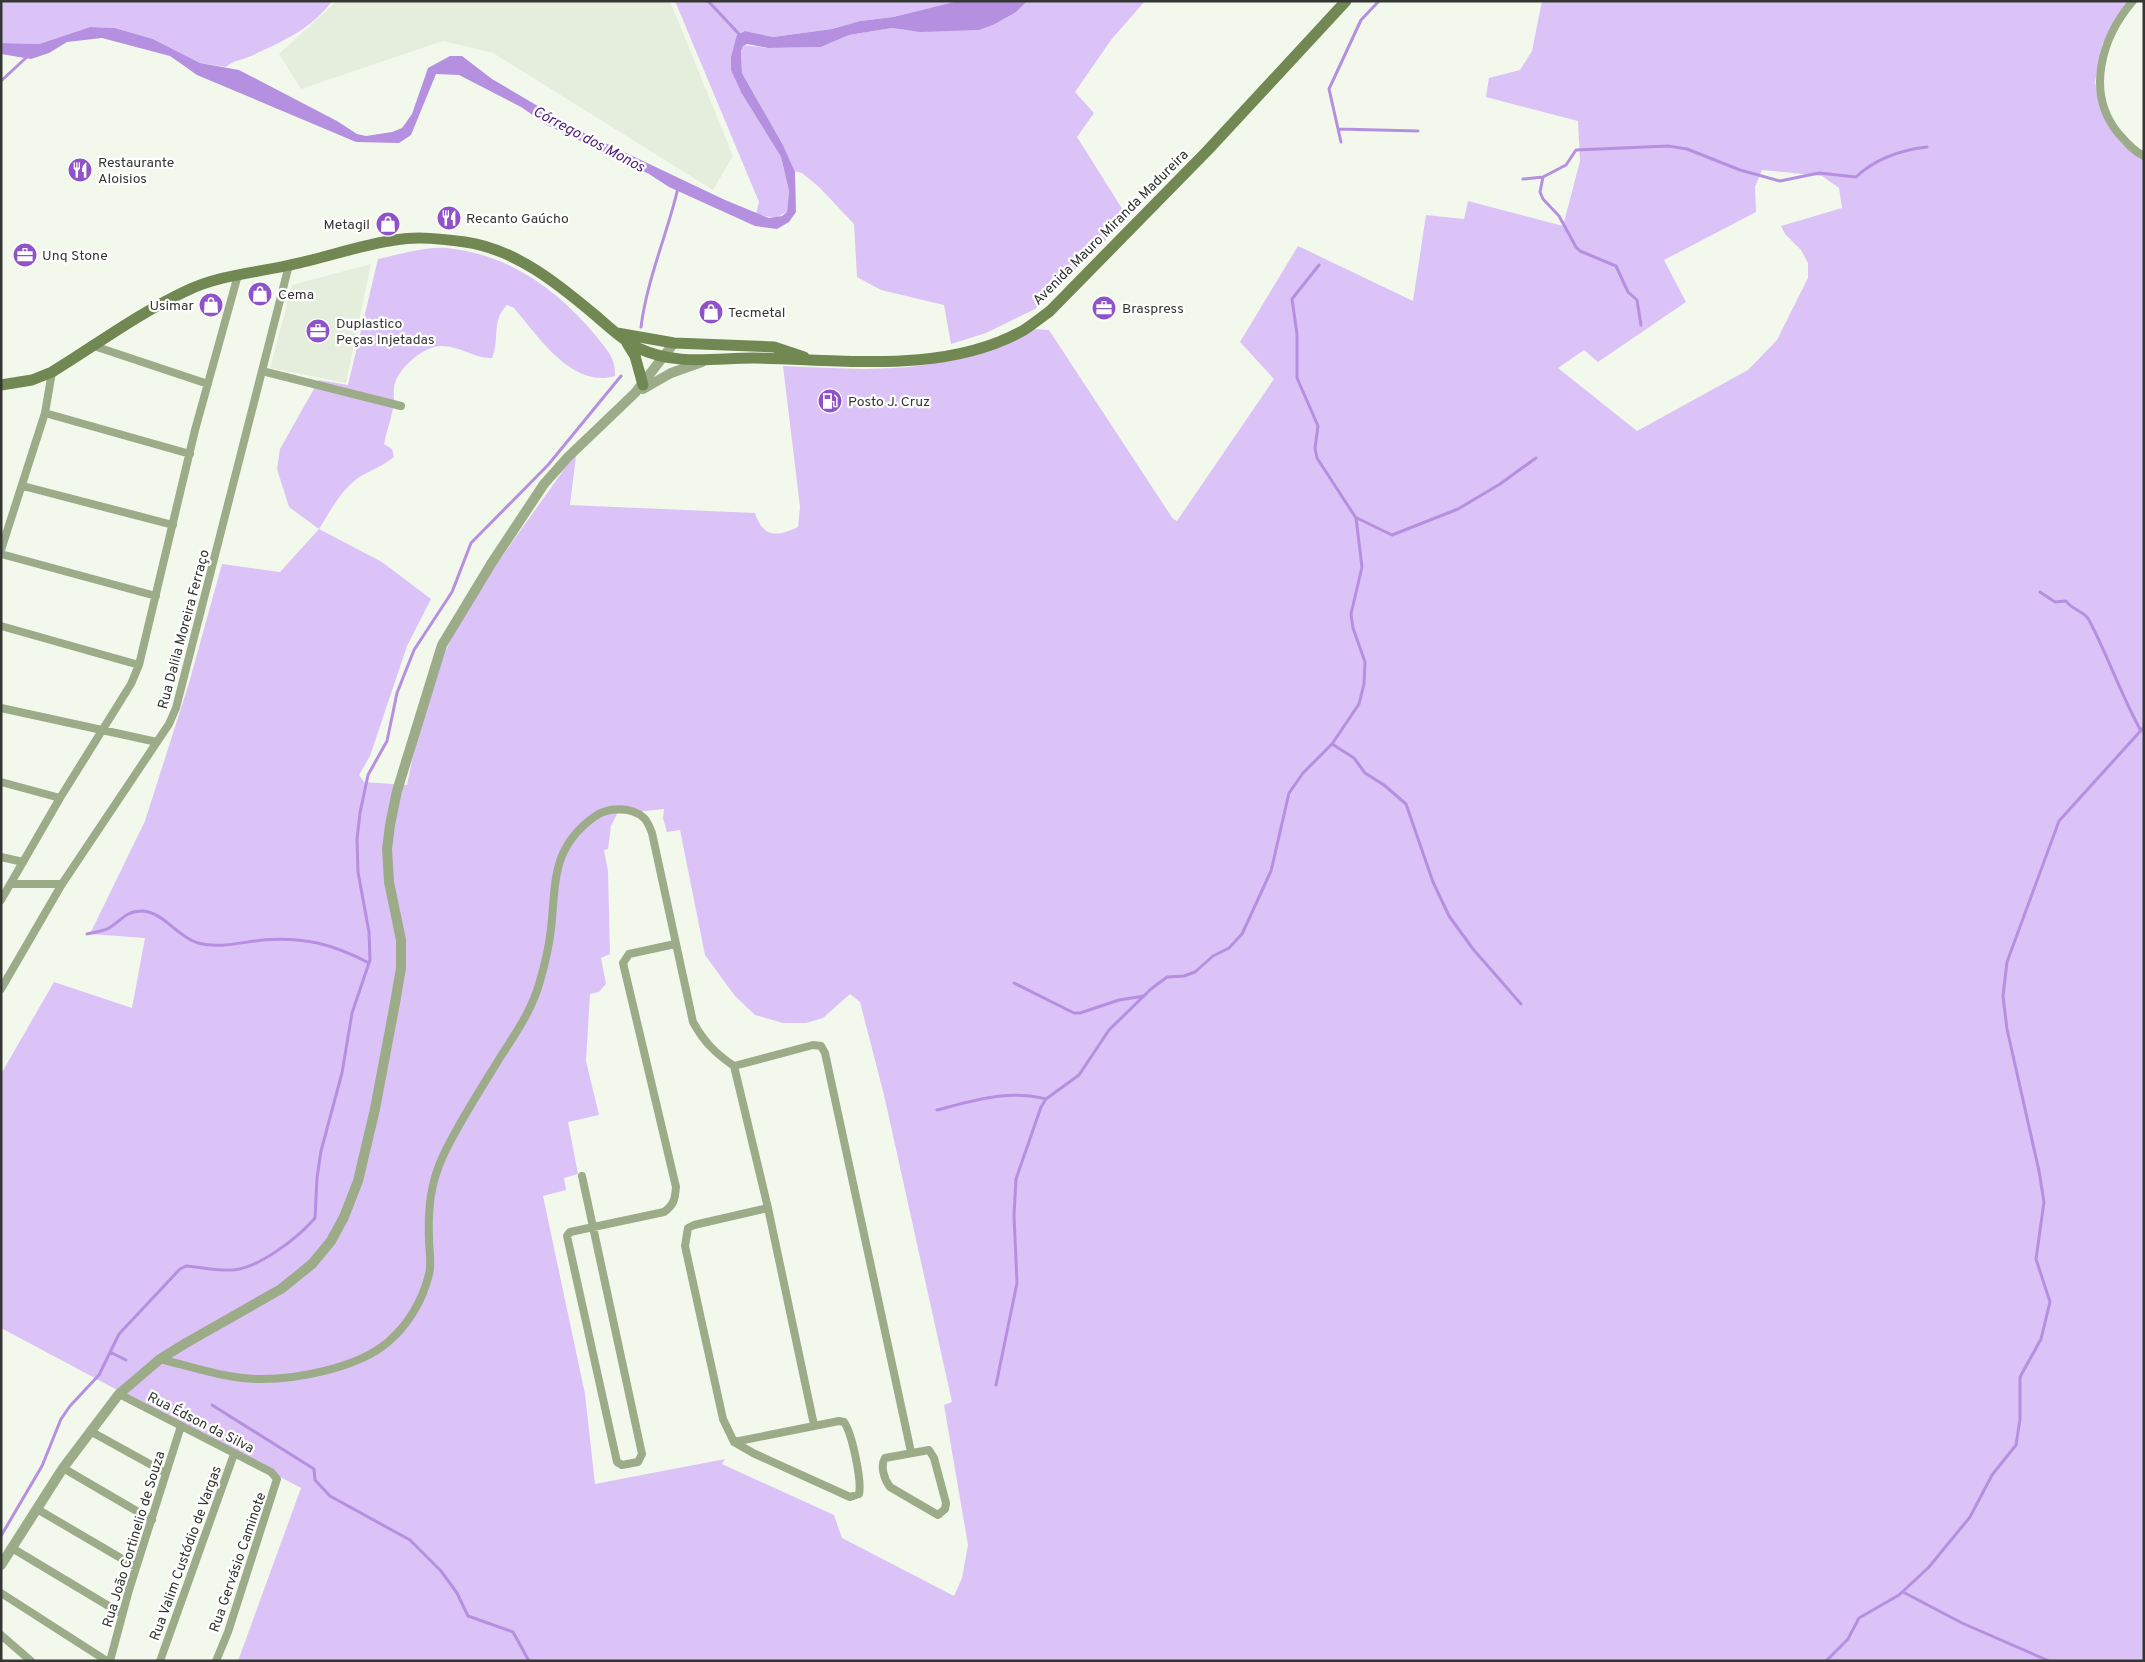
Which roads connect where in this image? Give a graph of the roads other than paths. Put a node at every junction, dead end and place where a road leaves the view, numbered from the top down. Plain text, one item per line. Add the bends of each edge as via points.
1 (1346, 1) edge
2 (2132, 1) edge
3 (2144, 156) edge
4 (289, 266) junction
5 (238, 275) junction
6 (616, 333) junction
7 (626, 341) junction
8 (674, 343) junction
9 (94, 346) junction
10 (665, 357) junction
11 (807, 358) junction
12 (705, 361) junction
13 (262, 371) junction
14 (52, 372) junction
15 (208, 384) junction
16 (1, 385) edge
17 (639, 389) junction
18 (401, 406) dead end
19 (45, 413) junction
20 (190, 454) junction
21 (23, 486) junction
22 (174, 525) junction
23 (3, 538) edge
24 (1, 552) edge
25 (156, 596) junction
26 (1, 626) edge
27 (139, 665) junction
28 (1, 708) edge
29 (103, 732) junction
30 (157, 742) junction
31 (1, 782) edge
32 (60, 798) junction
33 (1, 857) edge
34 (23, 862) junction
35 (11, 884) junction
36 (62, 884) junction
37 (1, 900) edge
38 (675, 944) junction
39 (1, 989) edge
40 (734, 1066) junction
41 (582, 1176) dead end
42 (768, 1208) junction
43 (593, 1227) junction
44 (160, 1359) junction
45 (119, 1394) junction
46 (814, 1425) junction
47 (181, 1426) junction
48 (90, 1431) junction
49 (734, 1442) junction
50 (911, 1452) junction
51 (234, 1454) junction
52 (63, 1468) junction
53 (270, 1472) joint
54 (166, 1473) junction
55 (37, 1508) junction
56 (152, 1520) junction
57 (12, 1548) junction
58 (1, 1565) edge
59 (136, 1567) junction
60 (1, 1593) edge
61 (122, 1614) junction
62 (1, 1635) edge
63 (31, 1661) edge
64 (109, 1661) edge
65 (160, 1661) edge
66 (216, 1661) edge

1 - 11 main road, Avenida Mauro Miranda Madureira via 1121,242 1050,311 1024,330 959,352 904,362
2 - 3 street via 2120,16 2102,56 2100,94 2113,127
4 - 5 main road, Avenida Mauro Miranda Madureira
4 - 6 main road, Avenida Mauro Miranda Madureira via 395,240 416,238 468,242 499,250 530,266
4 - 13 street, Rua Dalila Moreira Ferraço
5 - 9 main road, Avenida Mauro Miranda Madureira via 187,290
5 - 15 street
6 - 7 main road, Avenida Mauro Miranda Madureira
6 - 8 main road, Avenida Mauro Miranda Madureira
7 - 10 main road, Avenida Mauro Miranda Madureira
7 - 17 main road via 635,356
8 - 10 street
8 - 11 main road, Avenida Mauro Miranda Madureira via 756,344 784,349
9 - 14 main road, Avenida Mauro Miranda Madureira
9 - 15 street
10 - 12 main road, Avenida Mauro Miranda Madureira
10 - 17 street
11 - 12 main road, Avenida Mauro Miranda Madureira
12 - 17 street
13 - 18 street
13 - 30 street, Rua Dalila Moreira Ferraço via 178,701
14 - 16 main road, Avenida Mauro Miranda Madureira via 32,380
14 - 19 street
15 - 20 street
17 - 44 street via 544,484 454,623 434,666 390,825 387,849 401,968 373,1118 358,1181 344,1217 331,1241 304,1270 280,1288
19 - 20 street
19 - 21 street
20 - 22 street
21 - 22 street
21 - 23 street
22 - 25 street
23 - 24 street
24 - 25 street
25 - 27 street
26 - 27 street
27 - 29 street
28 - 29 street
29 - 30 street
29 - 32 street
30 - 36 street, Rua Dalila Moreira Ferraço
31 - 32 street
32 - 34 street
33 - 34 street
34 - 35 street
35 - 36 street
35 - 37 street
36 - 39 street, Rua Dalila Moreira Ferraço
38 - 40 street via 693,1022 714,1052
38 - 43 street via 629,954 623,963 676,1187 675,1198 672,1206 664,1212
38 - 44 street via 652,833 645,819 636,812 621,809 599,813 583,824 560,862 553,886 551,928 537,993 447,1149 431,1186 428,1212 430,1272 422,1296 408,1320 387,1343 356,1360 289,1377 256,1379 220,1375
40 - 42 street
40 - 50 street via 813,1045 821,1046 825,1053
41 - 43 street
42 - 46 street
42 - 49 street via 694,1225 688,1228 685,1236 723,1419
43 - 43 street via 642,1454 638,1462 617,1462 567,1236 570,1232
44 - 45 street
45 - 47 street, Rua Édson da Silva
45 - 48 street
46 - 49 street
46 - 49 street via 840,1421 847,1426 861,1488 856,1496 850,1497
47 - 51 street, Rua Édson da Silva
47 - 54 street, Rua João Cortinelio de Souza
48 - 52 street
48 - 54 street
50 - 50 street via 929,1450 934,1458 946,1503 941,1514 934,1515 896,1492 885,1481 883,1460
51 - 53 street, Rua Édson da Silva
51 - 65 street, Rua Valim Custódio de Vargas
52 - 55 street
52 - 56 street
53 - 66 street, Rua Gervásio Caminote via 277,1479 277,1484
54 - 56 street, Rua João Cortinelio de Souza
55 - 57 street
55 - 59 street
56 - 59 street, Rua João Cortinelio de Souza
57 - 58 street
57 - 61 street
59 - 61 street, Rua João Cortinelio de Souza
60 - 64 street
61 - 64 street, Rua João Cortinelio de Souza
62 - 63 street

